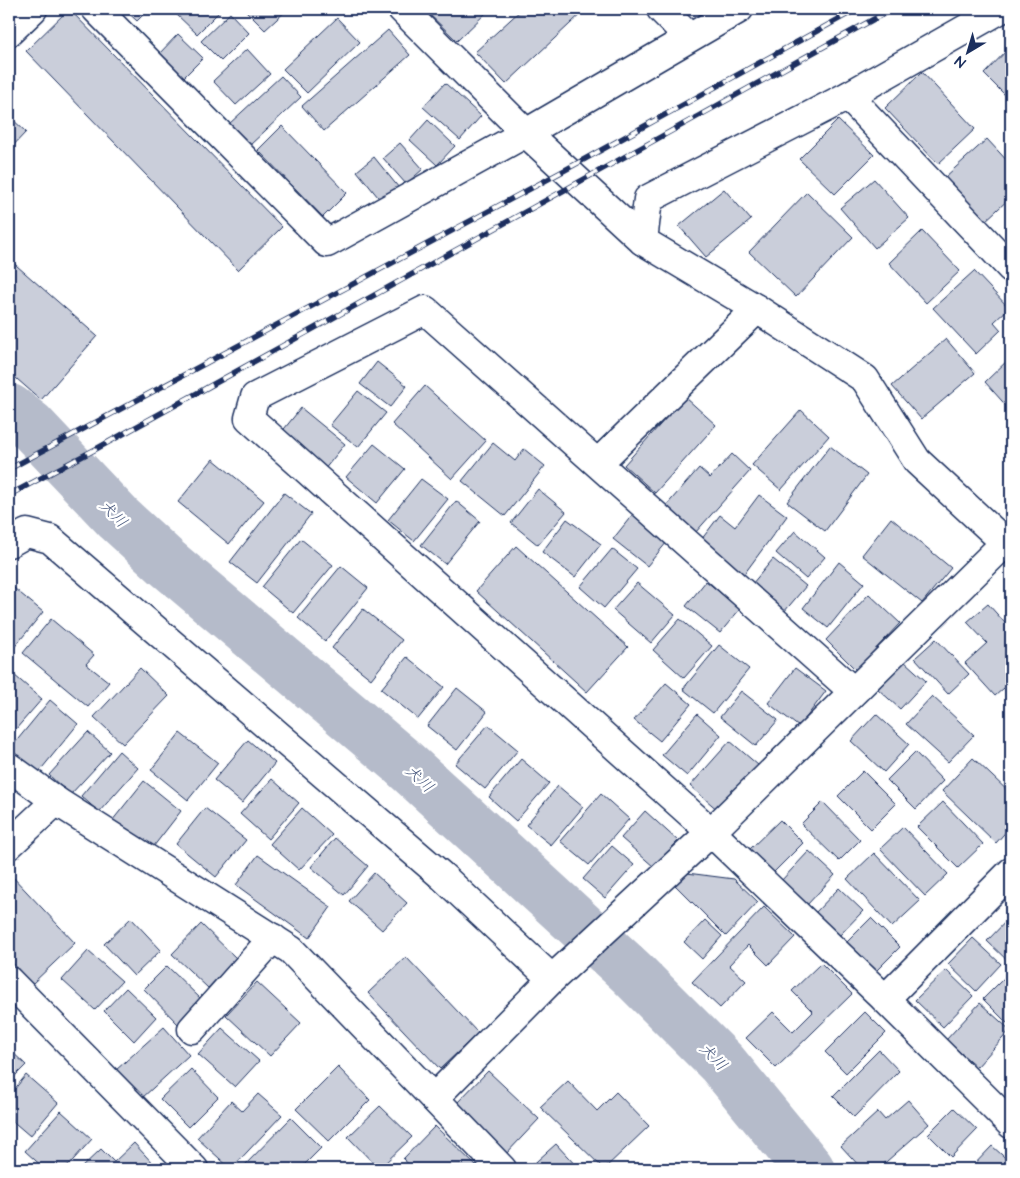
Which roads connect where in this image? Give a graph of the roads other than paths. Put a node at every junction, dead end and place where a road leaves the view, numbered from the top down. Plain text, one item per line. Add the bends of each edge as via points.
1 (32, 9) edge
2 (96, 9) edge
3 (402, 9) edge
4 (661, 9) edge
5 (739, 9) edge
6 (1001, 9) edge
7 (9, 32) edge
8 (689, 37) junction
9 (848, 96) junction
10 (526, 133) junction
11 (643, 241) junction
12 (1011, 268) edge
13 (756, 309) junction
14 (598, 463) junction
15 (9, 543) edge
16 (1009, 545) edge
17 (853, 691) junction
18 (9, 767) edge
19 (56, 801) junction
20 (711, 832) junction
21 (9, 845) edge
22 (1011, 872) edge
23 (273, 938) junction
24 (552, 979) junction
25 (9, 981) edge
26 (885, 998) junction
27 (192, 1029) dead end
28 (434, 1098) junction
29 (1011, 1124) edge
30 (194, 1169) edge
31 (502, 1169) edge

1 - 7 lane
2 - 10 lane via 327,243
3 - 10 lane
4 - 8 lane
5 - 8 lane
6 - 9 lane
8 - 10 lane
9 - 11 lane via 648,199
9 - 12 lane
10 - 11 lane
11 - 13 lane
13 - 14 lane
13 - 16 lane via 865,379 917,461
14 - 17 lane
14 - 20 lane via 424,310 255,397 249,418
15 - 24 lane via 27,534 50,539 442,876
16 - 17 lane
17 - 20 lane
18 - 19 lane
19 - 21 lane
19 - 23 lane
20 - 24 lane
20 - 26 lane
22 - 26 lane
23 - 27 lane
23 - 28 lane via 291,950
24 - 28 lane
25 - 30 lane
26 - 29 lane
28 - 31 lane

